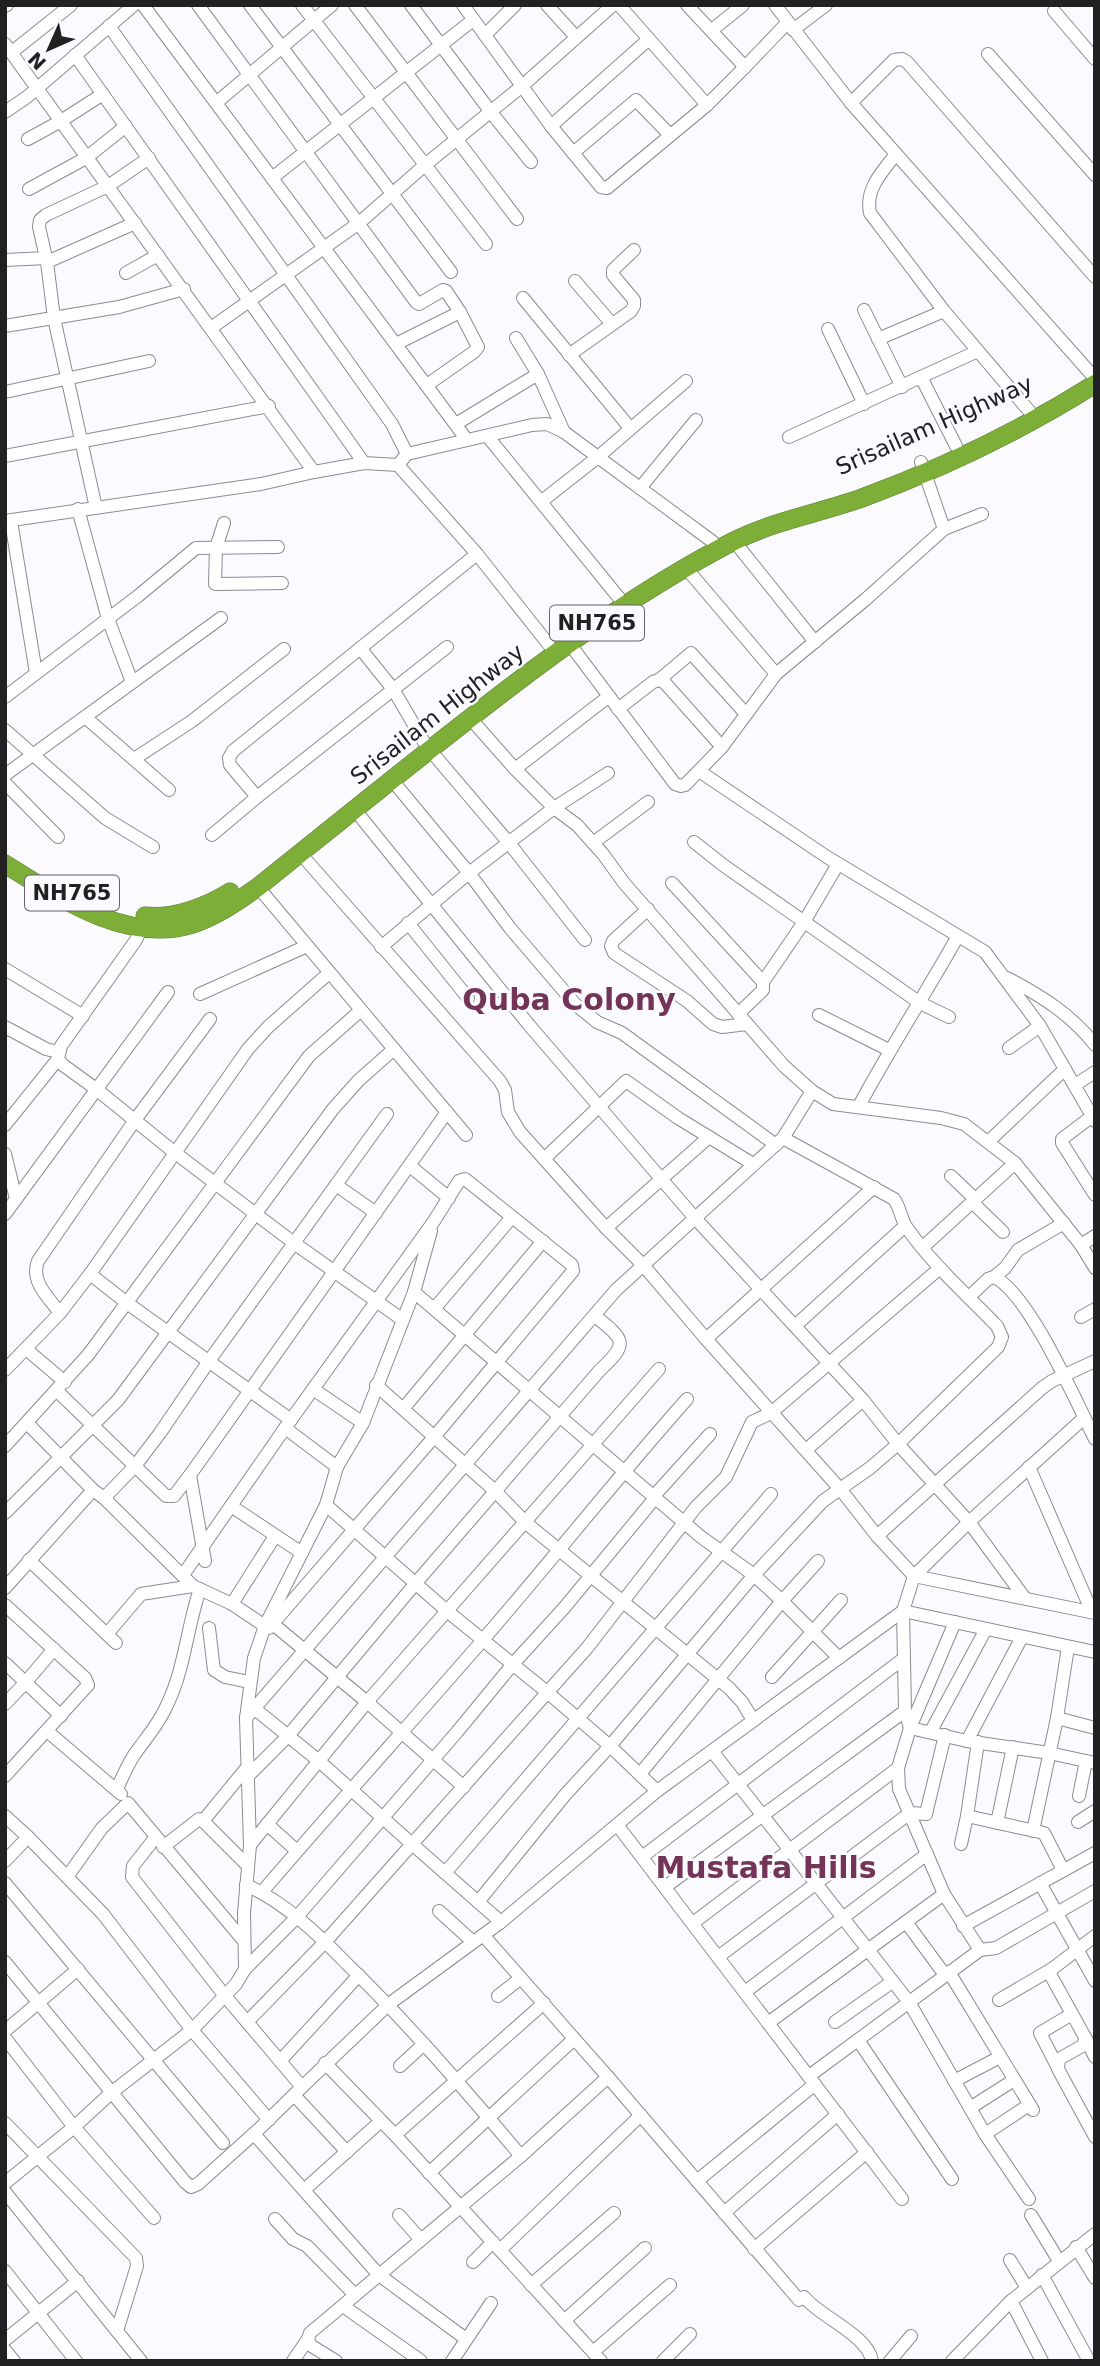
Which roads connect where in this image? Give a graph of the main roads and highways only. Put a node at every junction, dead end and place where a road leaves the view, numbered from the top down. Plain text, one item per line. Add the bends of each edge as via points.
1 (1094, 377) edge
2 (923, 468) junction
3 (621, 601) junction
4 (427, 746) junction
5 (5, 854) edge
6 (5, 864) edge
7 (145, 922) junction

1 - 2 highway, Srisailam Highway / NH765 via 956,446
1 - 2 highway, Srisailam Highway / NH765 via 1003,435
2 - 3 highway, Srisailam Highway / NH765 via 861,498 734,541
2 - 3 highway, Srisailam Highway / NH765 via 743,525
3 - 4 highway, Srisailam Highway / NH765
3 - 4 highway, Srisailam Highway / NH765 via 549,645
4 - 7 highway, Srisailam Highway / NH765 via 220,899
4 - 7 highway, Srisailam Highway / NH765 via 355,810 226,908 168,929
5 - 7 highway, Srisailam Highway / NH765 via 85,900
6 - 7 highway, Srisailam Highway / NH765 via 89,913 117,922

